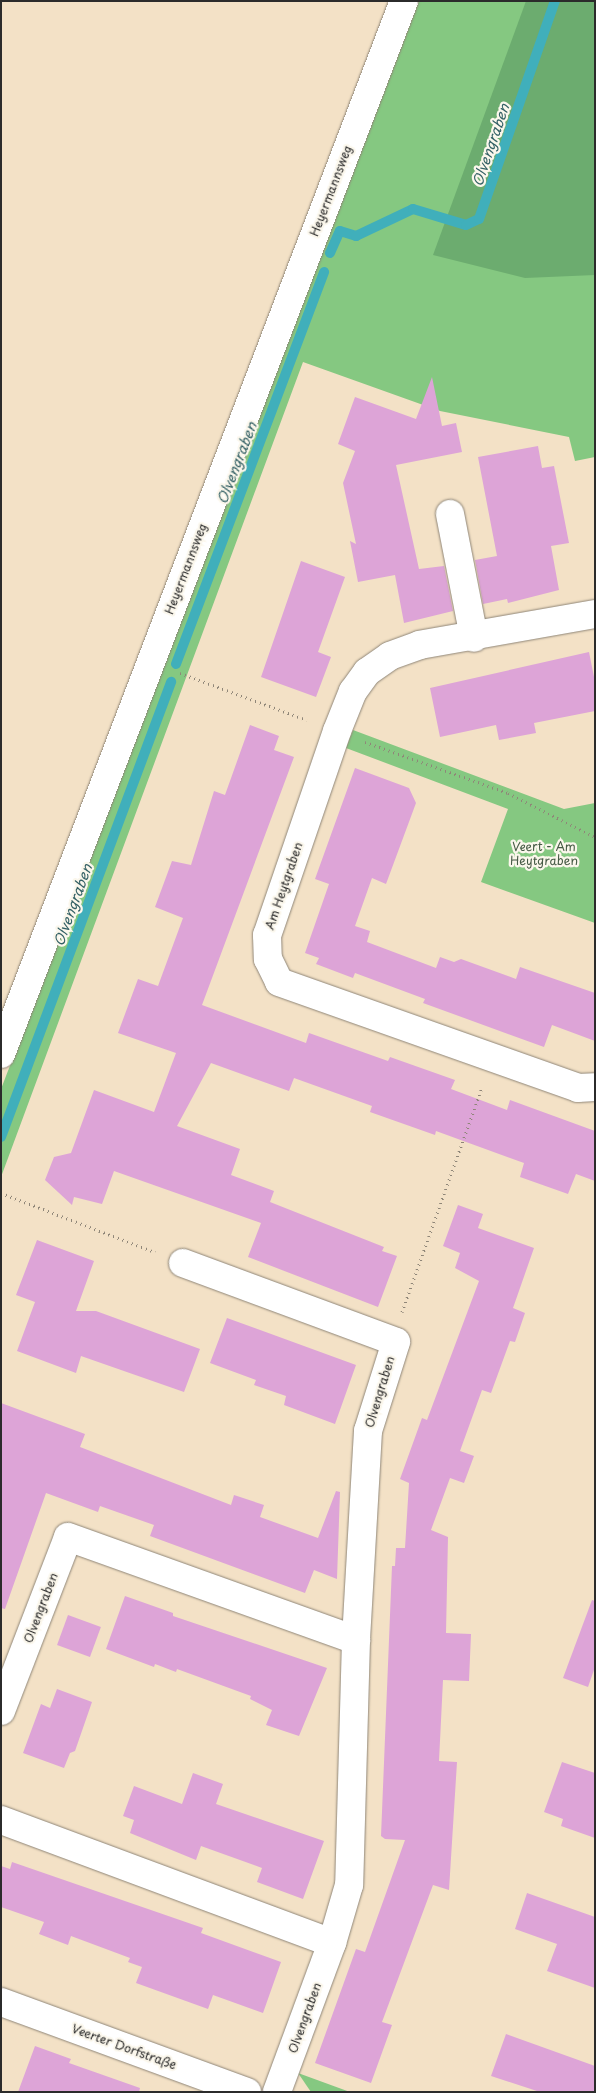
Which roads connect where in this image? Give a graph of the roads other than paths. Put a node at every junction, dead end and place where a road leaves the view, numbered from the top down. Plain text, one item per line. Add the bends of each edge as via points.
1 (404, 1) edge
2 (450, 514) dead end
3 (595, 614) edge
4 (474, 638) junction
5 (1, 1054) edge
6 (595, 1087) edge
7 (183, 1263) road end
8 (356, 1640) junction
9 (1, 1711) edge
10 (1, 1820) edge
11 (332, 1943) junction
12 (1, 2002) edge
13 (247, 2092) edge
14 (277, 2092) edge

1 - 5 street, Heyermannsweg
2 - 4 street
3 - 4 street, Am Heytgraben
4 - 6 street, Am Heytgraben via 420,646 390,656 367,672 354,691 337,731 267,935 268,959 279,982 578,1088
7 - 8 street, Olvengraben via 396,1342 368,1431
8 - 9 street, Olvengraben via 68,1537
8 - 11 street, Olvengraben via 348,1885
10 - 11 street
11 - 14 street, Olvengraben
12 - 13 street, Veerter Dorfstraße

